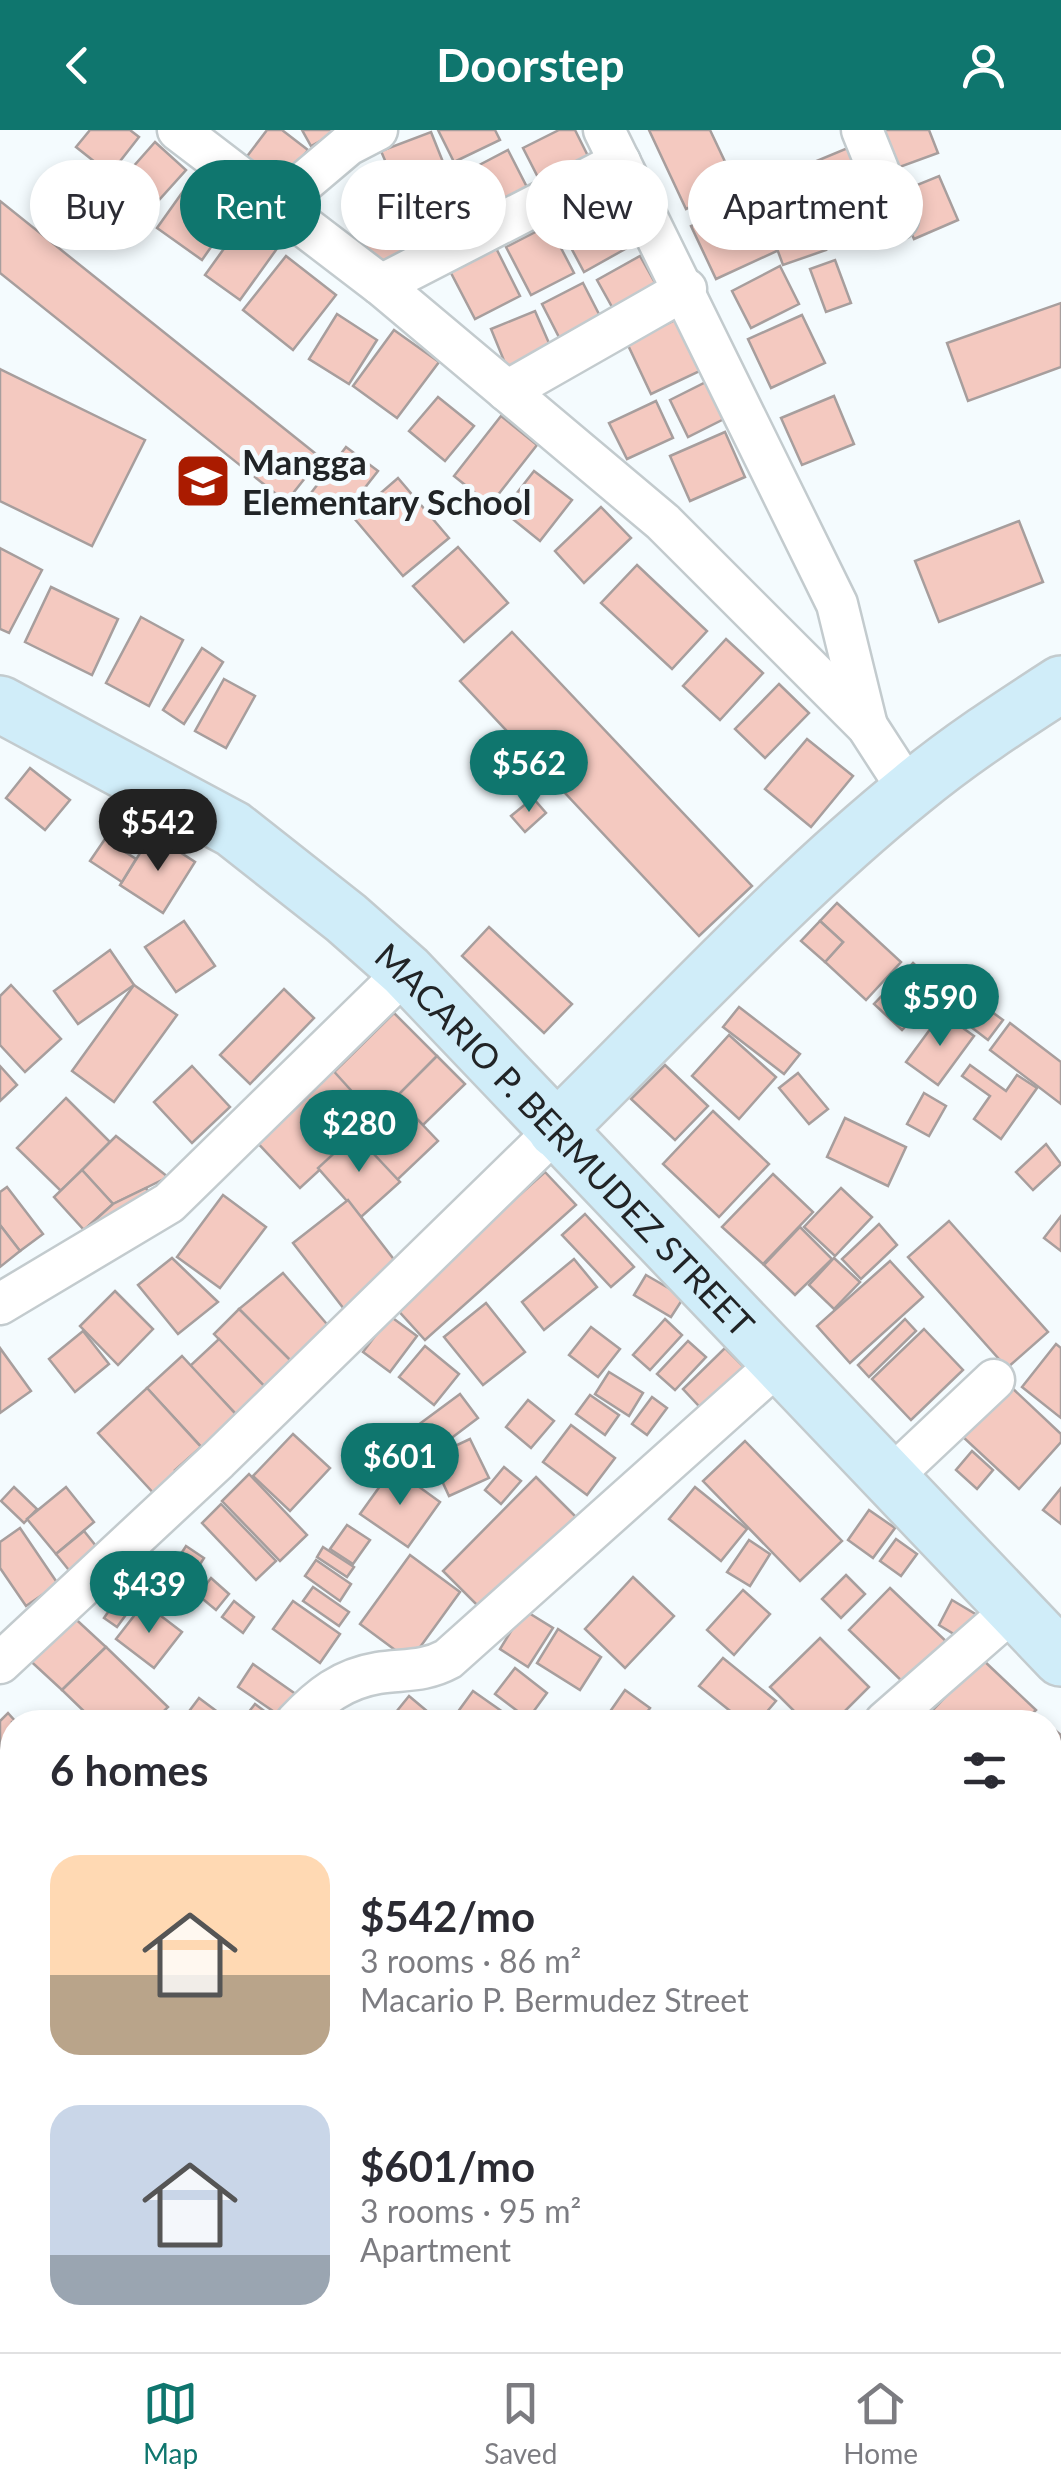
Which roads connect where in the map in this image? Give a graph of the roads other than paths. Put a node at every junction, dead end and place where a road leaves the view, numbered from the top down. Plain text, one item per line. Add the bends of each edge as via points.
1 (178, 130) edge
2 (376, 130) edge
3 (862, 130) edge
4 (612, 146) edge
5 (218, 160) edge
6 (874, 160) edge
7 (321, 167) edge
8 (321, 239) edge
9 (381, 286) junction
10 (686, 289) junction
11 (507, 391) junction
12 (1061, 684) edge
13 (0, 704) edge
14 (868, 726) junction
15 (909, 791) junction
16 (406, 971) junction
17 (556, 1130) junction
18 (0, 1304) edge
19 (779, 1363) junction
20 (994, 1380) dead end
21 (890, 1479) junction
22 (1013, 1610) junction
23 (1061, 1658) edge
24 (0, 1663) edge
25 (308, 1710) edge
26 (899, 1710) edge

1 - 5 street
2 - 7 street
3 - 6 street
4 - 9 street
4 - 10 street
8 - 9 street
9 - 11 street
10 - 11 street
10 - 14 street via 836,604
11 - 14 street via 662,522
12 - 15 main road
13 - 16 main road, MACARIO P. BERMUDEZ STREET via 232,829
14 - 15 street
15 - 17 main road
16 - 17 main road, MACARIO P. BERMUDEZ STREET
16 - 18 street via 169,1203
17 - 19 main road, MACARIO P. BERMUDEZ STREET
17 - 24 street
19 - 21 main road, MACARIO P. BERMUDEZ STREET
19 - 25 street via 448,1659 422,1671 344,1684
20 - 21 street
21 - 22 main road, MACARIO P. BERMUDEZ STREET
22 - 23 main road, MACARIO P. BERMUDEZ STREET
22 - 26 street

